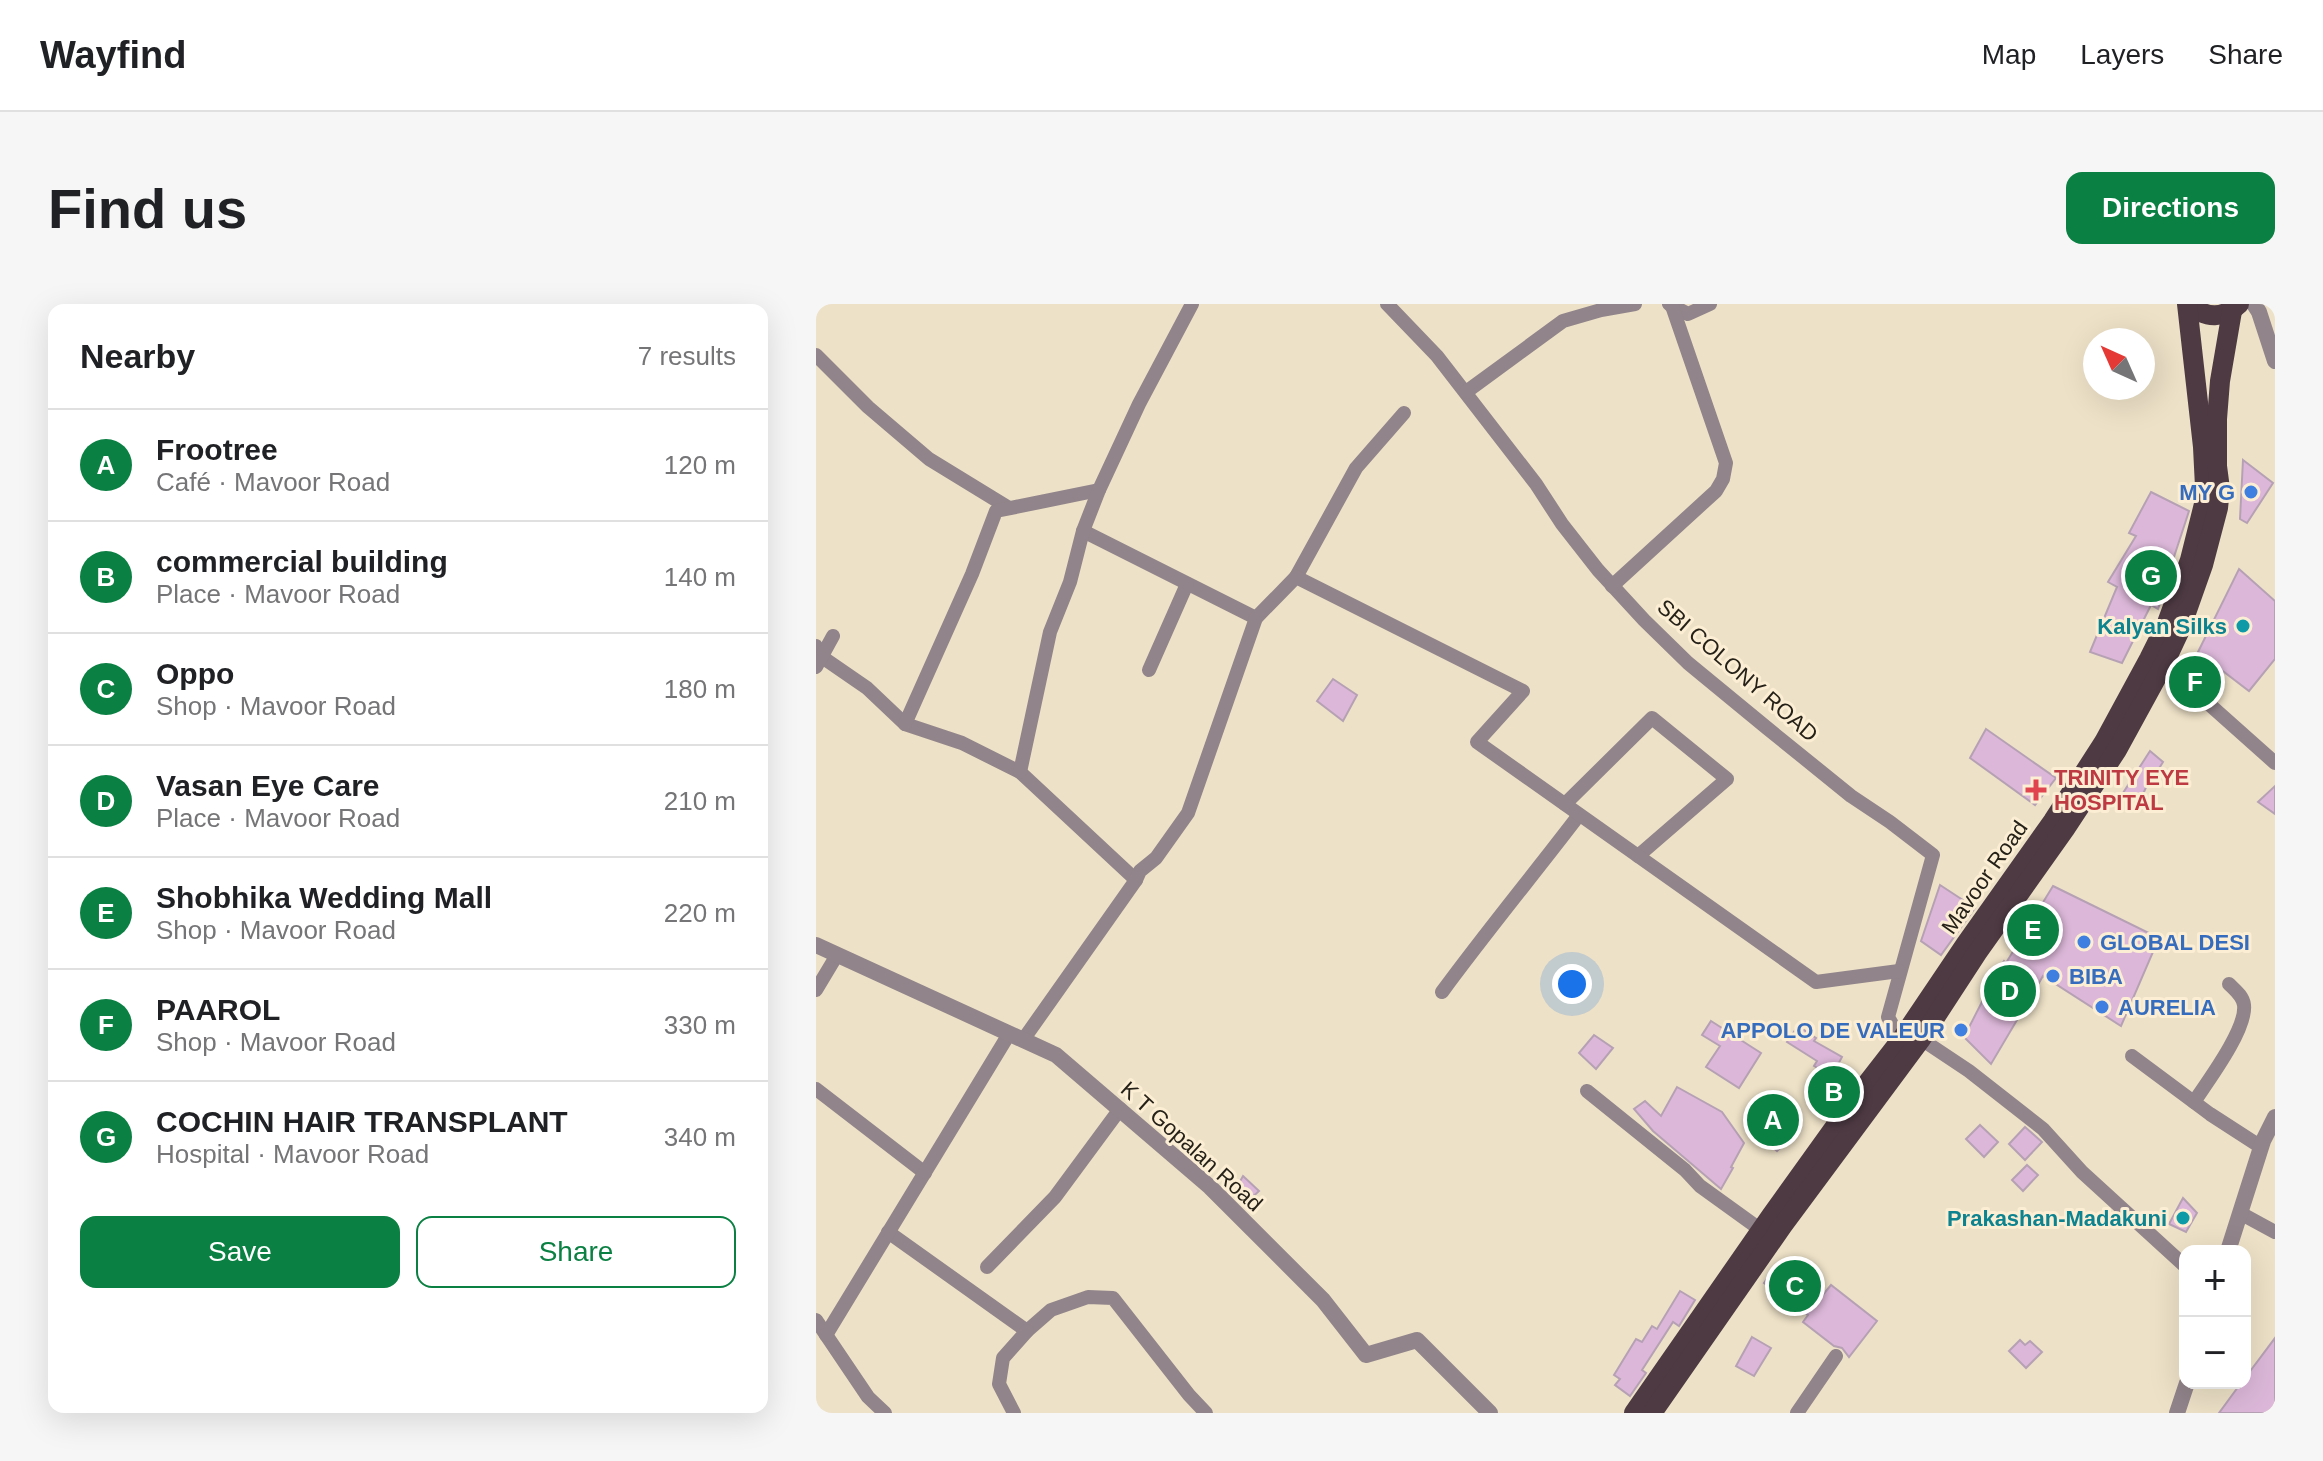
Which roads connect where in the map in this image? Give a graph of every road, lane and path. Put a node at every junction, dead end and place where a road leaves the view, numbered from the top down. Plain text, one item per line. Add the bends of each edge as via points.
1 (1192, 304) edge
2 (1387, 304) edge
3 (1635, 304) edge
4 (1710, 304) edge
5 (2189, 304) edge
6 (2254, 304) edge
7 (1670, 305) edge
8 (2236, 308) edge
9 (816, 355) edge
10 (2275, 361) edge
11 (1466, 392) junction
12 (1404, 413) dead end
13 (1099, 490) junction
14 (1009, 508) junction
15 (1083, 531) junction
16 (1296, 577) junction
17 (1187, 584) junction
18 (1612, 586) junction
19 (1256, 618) junction
20 (833, 636) dead end
21 (818, 657) edge
22 (2164, 664) junction
23 (1149, 670) dead end
24 (905, 724) junction
25 (2275, 763) edge
26 (1020, 772) junction
27 (1565, 804) junction
28 (1579, 815) junction
29 (1638, 856) junction
30 (1136, 880) junction
31 (816, 945) edge
32 (837, 955) junction
33 (1899, 971) junction
34 (2229, 984) dead end
35 (816, 990) edge
36 (1442, 992) dead end
37 (1016, 1037) junction
38 (1911, 1039) junction
39 (2132, 1056) dead end
40 (816, 1089) edge
41 (1587, 1091) dead end
42 (2194, 1102) junction
43 (1120, 1109) junction
44 (2275, 1117) edge
45 (2261, 1147) junction
46 (925, 1173) junction
47 (2240, 1213) junction
48 (1761, 1230) junction
49 (888, 1232) junction
50 (2275, 1232) edge
51 (2230, 1245) edge
52 (2179, 1261) edge
53 (987, 1267) dead end
54 (816, 1320) edge
55 (1027, 1331) junction
56 (826, 1335) junction
57 (1836, 1356) dead end
58 (2185, 1389) edge
59 (885, 1413) edge
60 (1014, 1413) edge
61 (1206, 1413) edge
62 (1490, 1413) edge
63 (1634, 1413) edge
64 (1652, 1413) edge
65 (1797, 1413) edge
66 (2177, 1413) edge

1 - 13 street
2 - 11 street, SBI COLONY ROAD
3 - 11 street via 1563,321
4 - 7 street via 1688,314
5 - 8 main road, Mavoor Road via 2210,316
5 - 38 main road, Mavoor Road via 2204,504 2167,623 2104,742 1965,945
6 - 10 street
7 - 18 street via 1726,463 1723,479
8 - 22 main road, Mavoor Road via 2220,381 2218,508 2203,565
9 - 14 street via 929,459
11 - 18 street, SBI COLONY ROAD
12 - 16 street via 1356,468
13 - 14 street
13 - 15 street
14 - 24 street via 996,511
15 - 17 street
15 - 26 street via 1050,632
16 - 19 street
16 - 27 street via 1523,691 1477,742
17 - 19 street
17 - 23 street
18 - 33 street, SBI COLONY ROAD via 1688,663 1851,796 1933,855
19 - 30 street via 1188,813
20 - 21 street
21 - 24 street via 867,688
22 - 25 street
22 - 38 main road, Mavoor Road via 2094,785
24 - 26 street via 962,743
26 - 30 street
27 - 28 street
27 - 29 street via 1652,718 1727,779
28 - 29 street
28 - 36 street
29 - 33 street via 1816,982
30 - 37 street
31 - 32 street, K T Gopalan Road
32 - 35 street
32 - 37 street, K T Gopalan Road
33 - 38 street, SBI COLONY ROAD via 1888,1017
34 - 42 street via 2245,1007 2241,1021
37 - 43 street, K T Gopalan Road via 1056,1055
37 - 46 street
38 - 48 main road, Mavoor Road via 1852,1103
38 - 52 street via 1969,1071 2043,1129
38 - 64 main road, Mavoor Road
39 - 42 street
40 - 46 street
41 - 48 street
42 - 45 street
43 - 53 street via 1055,1197
43 - 62 street, K T Gopalan Road via 1210,1187 1323,1300 1366,1355 1417,1340
44 - 45 street
45 - 47 street
46 - 49 street
47 - 50 street
47 - 51 street
48 - 63 main road, Mavoor Road
49 - 55 street
49 - 56 street
54 - 56 street
55 - 60 street via 1003,1358 999,1384
55 - 61 street via 1051,1310 1088,1297 1113,1298
56 - 59 street
57 - 65 street
58 - 66 street

